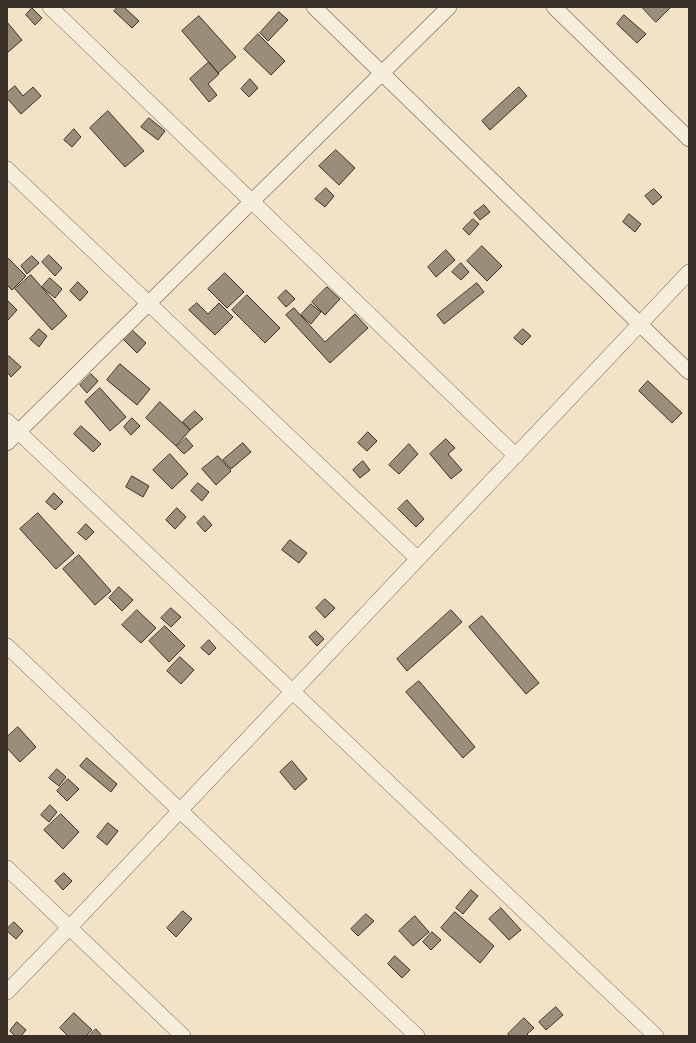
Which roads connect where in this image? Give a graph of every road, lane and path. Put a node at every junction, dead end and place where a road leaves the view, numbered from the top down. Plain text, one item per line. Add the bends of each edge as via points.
1 (50, 7) edge
2 (314, 7) edge
3 (449, 7) edge
4 (554, 7) edge
5 (381, 74) junction
6 (689, 139) edge
7 (7, 170) edge
8 (252, 202) junction
9 (689, 272) edge
10 (148, 303) junction
11 (640, 324) junction
12 (689, 372) edge
13 (7, 421) edge
14 (18, 431) junction
15 (7, 442) edge
16 (516, 456) junction
17 (418, 558) junction
18 (7, 646) edge
19 (293, 691) junction
20 (180, 810) junction
21 (7, 868) edge
22 (70, 928) junction
23 (7, 992) edge
24 (183, 1036) edge
25 (417, 1036) edge
26 (656, 1036) edge

1 - 8 street
2 - 5 street
3 - 5 street
4 - 6 street
5 - 8 street
5 - 11 street
7 - 10 street
8 - 10 street
8 - 16 street
9 - 11 street
10 - 14 street
10 - 17 street
11 - 12 street
11 - 16 street
13 - 14 street
14 - 15 street
14 - 19 street
16 - 17 street
17 - 19 street
18 - 20 street
19 - 20 street
19 - 26 street
20 - 22 street
20 - 25 street
21 - 22 street
22 - 23 street
22 - 24 street

